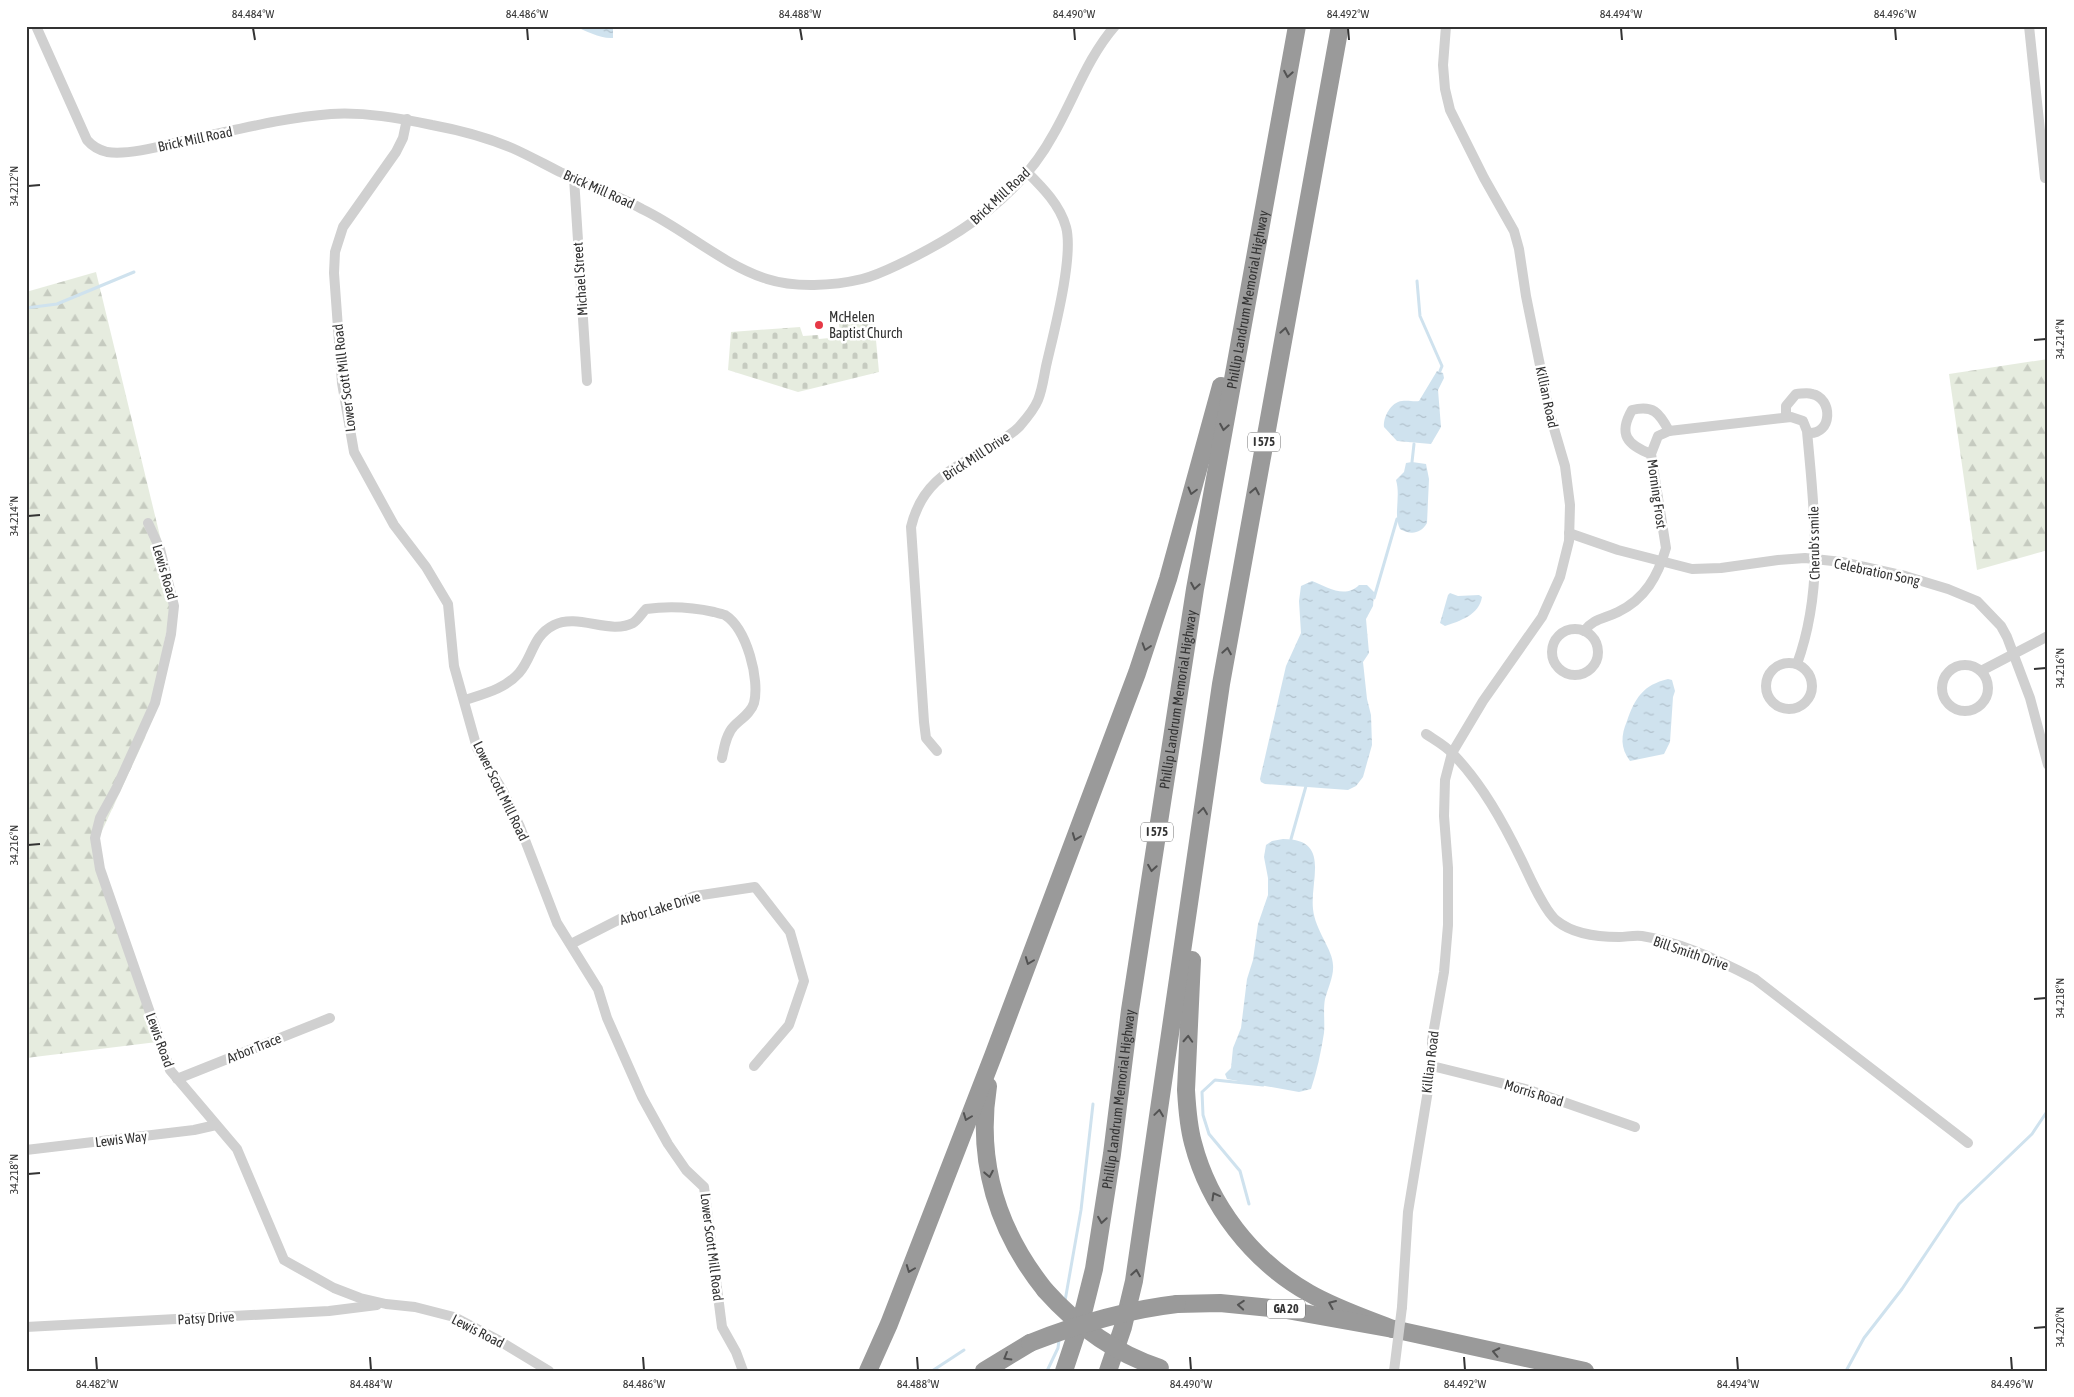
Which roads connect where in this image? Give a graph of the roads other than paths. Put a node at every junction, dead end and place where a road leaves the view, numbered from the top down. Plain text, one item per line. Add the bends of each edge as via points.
1 (36, 26) edge
2 (1115, 26) edge
3 (1297, 26) edge
4 (1340, 26) edge
5 (1446, 26) edge
6 (2029, 26) edge
7 (407, 120) junction
8 (1027, 172) junction
9 (574, 178) junction
10 (2045, 178) dead end
11 (1248, 292) junction
12 (587, 381) dead end
13 (1786, 417) junction
14 (1669, 431) junction
15 (1808, 433) junction
16 (1651, 454) junction
17 (148, 523) dead end
18 (1569, 533) junction
19 (1814, 560) junction
20 (1662, 562) junction
21 (1584, 630) junction
22 (2048, 636) edge
23 (2013, 653) junction
24 (1798, 664) junction
25 (1981, 671) junction
26 (464, 700) junction
27 (1426, 734) dead end
28 (937, 751) dead end
29 (1452, 753) junction
30 (722, 758) dead end
31 (2048, 764) edge
32 (1196, 860) junction
33 (571, 944) junction
34 (330, 1018) dead end
35 (992, 1056) junction
36 (754, 1066) dead end
37 (1432, 1066) junction
38 (177, 1079) junction
39 (216, 1125) junction
40 (1635, 1127) dead end
41 (1968, 1144) dead end
42 (26, 1150) edge
43 (386, 1304) junction
44 (26, 1327) edge
45 (1393, 1329) junction
46 (1166, 1369) edge
47 (549, 1371) edge
48 (744, 1371) edge
49 (868, 1371) edge
50 (984, 1371) edge
51 (1064, 1371) edge
52 (1108, 1371) edge
53 (1394, 1371) edge
54 (1585, 1371) edge

1 - 7 street, Brick Mill Road via 87,140 108,152 149,149 291,118 334,114
2 - 8 street, Brick Mill Road via 1094,55 1052,137
3 -> 11 highway, Phillip Landrum Memorial Highway / I 575
32 -> 4 highway, I 575 via 1221,684
5 - 18 street, Killian Road via 1443,65 1450,110 1514,231 1519,249 1550,415 1565,466 1570,504
6 - 10 street
7 - 9 street, Brick Mill Road via 466,132 511,148
7 - 26 street, Lower Scott Mill Road via 396,152 343,227 335,252 342,383 354,452 394,525 426,567 448,604 451,649
8 - 9 street, Brick Mill Road via 971,225 932,249 881,274 848,282 806,285 765,279 669,223
8 - 28 street, Brick Mill Drive via 1062,214 1068,249 1056,326 1038,400 1017,430 948,471 926,491 911,527 924,722 926,738
9 - 12 street, Michael Street
11 -> 35 highway via 1168,579 1137,673
11 -> 51 highway, Phillip Landrum Memorial Highway / I 575 via 1185,650 1096,1260
13 - 14 street
13 - 15 street, Cherub's smile via 1798,418
13 - 15 street via 1786,406 1796,394 1812,394 1821,398 1826,406 1826,422 1822,430
14 - 16 street, Morning Frost via 1658,436
14 - 16 street via 1658,414 1645,407 1632,410 1625,423 1626,436 1630,444
15 - 19 street, Cherub's smile via 1816,532
16 - 20 street, Morning Frost via 1666,548
17 - 38 street, Lewis Road via 160,549 174,606 171,634 155,702 100,818 95,838 100,868 170,1070
18 - 20 street, Celebration Song
18 - 29 street, Killian Road via 1560,577 1542,617
19 - 20 street, Celebration Song via 1778,560 1692,569
19 - 23 street, Celebration Song via 1842,562 1905,576 1977,601 2001,626
19 - 24 street, Cherub's smile via 1814,601
20 - 21 street, Morning Frost via 1650,586 1638,600 1591,622
21 - 21 street via 1566,631 1554,643 1554,660 1567,673 1584,673 1596,660 1596,643
22 - 23 street
23 - 25 street
23 - 31 street, Celebration Song via 2030,698
24 - 24 street via 1782,664 1770,672 1767,679 1767,695 1784,709 1792,710 1806,703 1813,689 1810,674
25 - 25 street via 1960,666 1946,676 1942,693 1952,708 1970,711 1985,701 1988,684
26 - 30 street via 504,686 519,673 538,637 555,624 624,626 635,622 646,609 666,606 696,608 725,615 741,634 752,660 756,686 753,705 732,728
26 - 33 street, Lower Scott Mill Road via 478,748 503,791 557,923
27 - 29 street
29 - 37 street, Killian Road via 1445,780 1444,816 1448,925 1444,972 1432,1040
29 - 41 street, Bill Smith Drive via 1474,778 1504,824 1542,901 1557,921 1595,935 1640,935 1668,943 1718,960 1755,978
45 -> 32 highway via 1317,1297 1274,1269 1246,1243 1205,1178 1193,1143 1186,1090
52 -> 32 highway, I 575 via 1134,1282
33 - 36 street, Arbor Lake Drive via 620,919 651,913 695,896 755,887 790,932 804,981 789,1025
33 - 48 street, Lower Scott Mill Road via 598,989 607,1018 642,1097 686,1170 704,1187 722,1327
34 - 38 street, Arbor Trace
35 -> 46 highway, bridge via 984,1108 987,1168 1000,1216 1012,1242 1045,1290 1074,1320 1126,1354
35 -> 49 highway
37 - 40 street, Morris Road via 1528,1090
37 - 53 street, Killian Road, bridge via 1408,1212
38 - 39 street, Lewis Road
39 - 42 street, Lewis Way
39 - 43 street, Lewis Road via 236,1149 284,1260 334,1288
43 - 44 street, Patsy Drive via 330,1311
43 - 47 street, Lewis Road via 454,1317
45 -> 50 highway, GA 20, bridge via 1254,1305 1177,1304 1108,1315 1063,1330 1030,1343
54 -> 45 highway, GA 20

